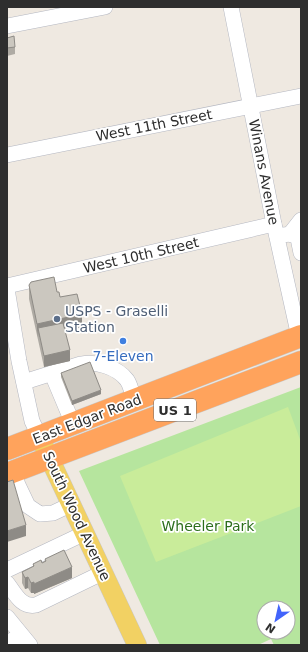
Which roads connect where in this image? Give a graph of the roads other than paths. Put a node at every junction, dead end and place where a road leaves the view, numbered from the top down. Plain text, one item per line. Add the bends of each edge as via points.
1 (106, 7) edge
2 (231, 7) edge
3 (7, 26) edge
4 (301, 96) edge
5 (251, 105) junction
6 (7, 155) edge
7 (301, 220) edge
8 (290, 238) edge
9 (7, 286) edge
10 (7, 290) edge
11 (300, 337) edge
12 (301, 362) edge
13 (52, 374) junction
14 (24, 382) junction
15 (134, 401) junction
16 (73, 424) junction
17 (40, 438) junction
18 (7, 449) edge
19 (50, 458) junction
20 (10, 473) edge
21 (72, 504) junction
22 (85, 533) junction
23 (13, 567) edge
24 (104, 572) junction
25 (7, 583) edge
26 (64, 592) junction
27 (7, 617) edge
28 (26, 640) edge
29 (7, 643) edge
30 (137, 645) edge

1 - 3 street
2 - 5 street, Winans Avenue
4 - 5 street, West 11th Street
5 - 6 street, West 11th Street
5 - 8 street, Winans Avenue
7 - 8 street
8 - 9 street, West 10th Street
8 - 11 street, Winans Avenue
10 - 14 street, South Wood Avenue
11 - 15 highway, East Edgar Road / US 1
12 - 19 highway, East Edgar Road / US 1
13 - 14 street
13 - 15 street via 90,362 99,364 126,379
13 - 16 street
14 - 17 street, South Wood Avenue via 32,421
15 - 16 highway, East Edgar Road / US 1
16 - 17 highway, East Edgar Road / US 1
17 - 18 highway, East Edgar Road / US 1
17 - 19 main road, South Wood Avenue
19 - 20 highway, East Edgar Road / US 1
19 - 21 main road, South Wood Avenue
20 - 21 street via 28,506 40,514 53,513
21 - 22 main road, South Wood Avenue
22 - 23 street
22 - 24 main road, South Wood Avenue
23 - 26 street via 15,579 27,597 32,599 53,590
24 - 26 street
24 - 30 main road, South Wood Avenue
25 - 26 street via 25,605 30,606
27 - 28 street
28 - 29 street

